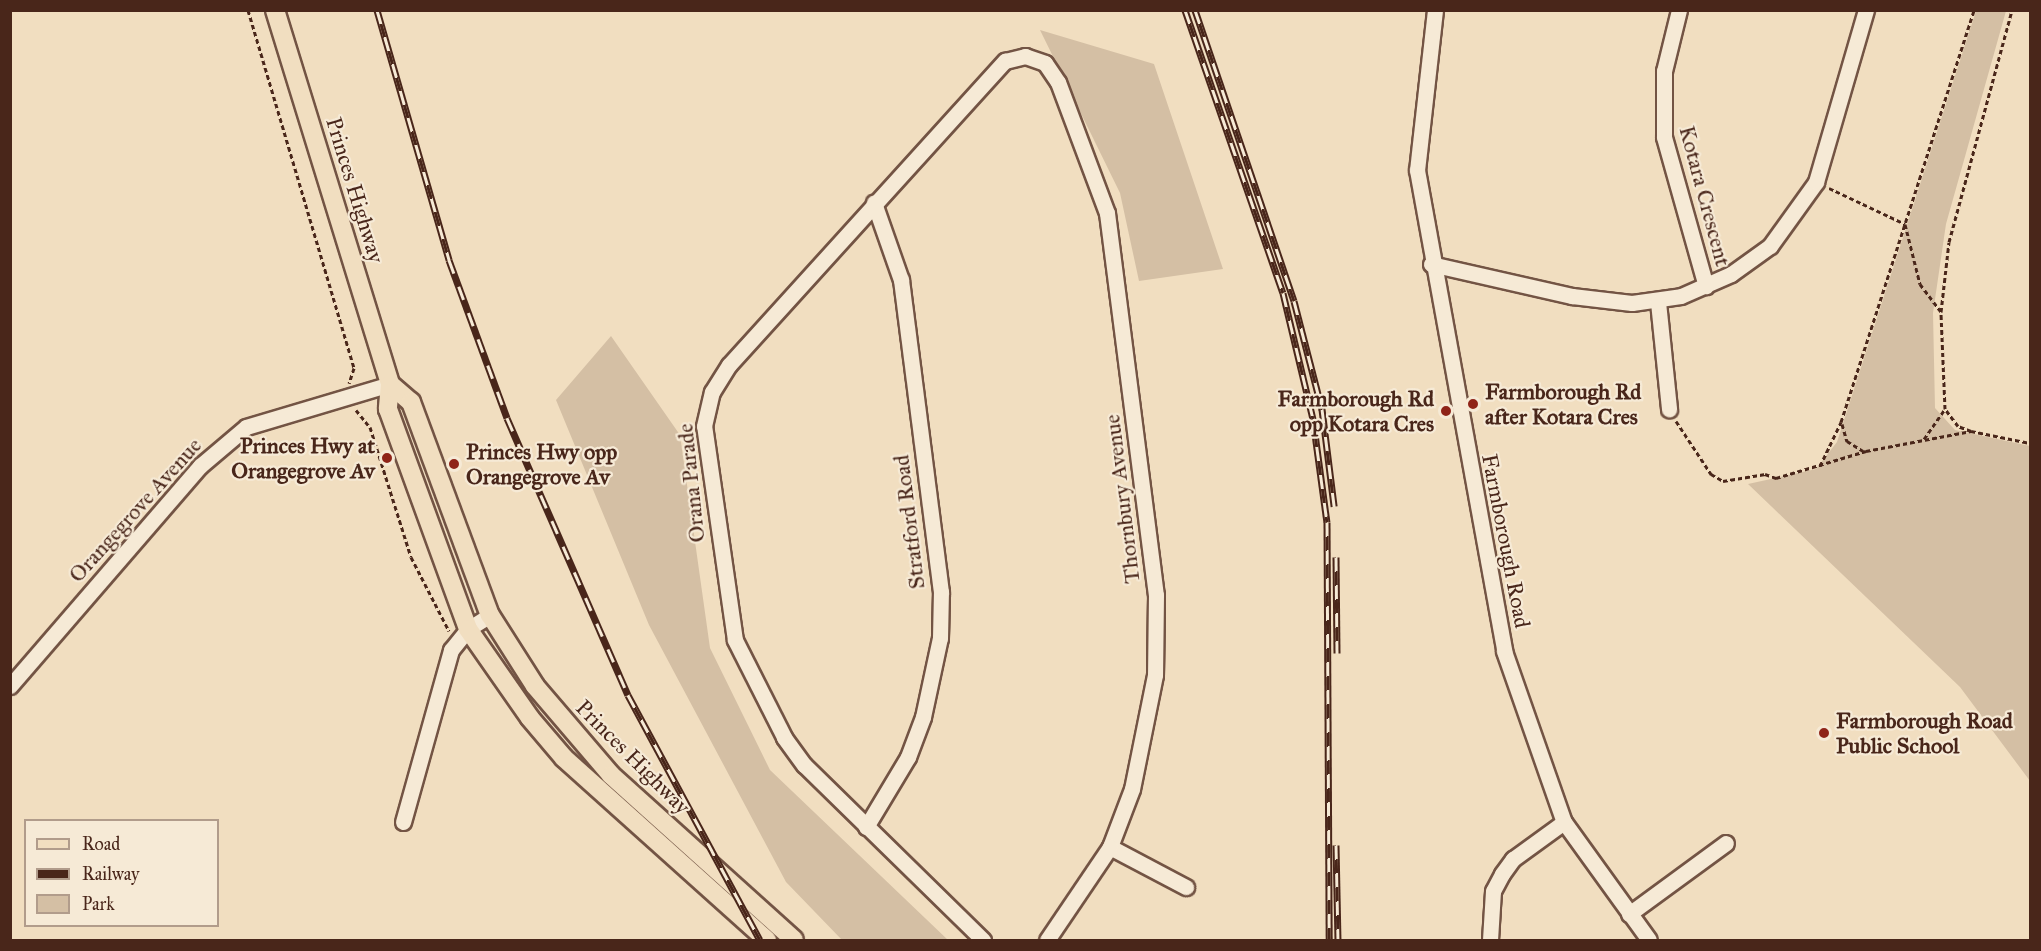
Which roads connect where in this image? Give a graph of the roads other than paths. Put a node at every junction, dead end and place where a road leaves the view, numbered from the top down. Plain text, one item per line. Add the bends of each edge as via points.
1 (275, 10) edge
2 (1435, 10) edge
3 (1679, 10) edge
4 (1866, 10) edge
5 (1025, 56) joint
6 (874, 203) junction
7 (1431, 264) junction
8 (1706, 286) junction
9 (1658, 302) junction
10 (390, 384) junction
11 (1669, 409) road end
12 (490, 615) junction
13 (468, 629) junction
14 (10, 686) edge
15 (403, 822) dead end
16 (1564, 822) junction
17 (866, 827) junction
18 (1726, 843) dead end
19 (1110, 847) junction
20 (1186, 887) dead end
21 (1629, 914) junction
22 (767, 940) edge
23 (794, 940) edge
24 (983, 940) edge
25 (1047, 940) edge
26 (1490, 940) edge
27 (1649, 940) edge

1 - 10 main road, Princes Highway
2 - 7 street, Farmborough Road via 1417,170
3 - 8 street, Kotara Crescent via 1664,71 1664,137
4 - 8 street, Kotara Crescent via 1816,182 1770,246
5 - 6 street, Orana Parade via 1005,61
5 - 19 street, Thornbury Avenue via 1045,63 1058,82 1107,213 1152,555 1156,635 1149,712 1132,789
6 - 17 street, Stratford Road via 902,280 941,592 940,638 923,717 908,757
6 - 17 street, Orana Parade via 729,365 712,392 704,426 735,640 794,752
7 - 9 street, Kotara Crescent via 1572,296
7 - 16 street, Farmborough Road via 1504,651
8 - 9 street, Kotara Crescent
9 - 11 street
10 - 12 main road, Princes Highway via 411,402
10 - 13 main road, Princes Highway via 388,409
10 - 14 street, Orangegrove Avenue via 246,427 200,466
12 - 13 street
12 - 23 main road, Princes Highway via 535,686 587,751
13 - 15 street via 452,650
13 - 22 main road, Princes Highway via 530,718 564,758
16 - 21 street, Farmborough Road
16 - 26 street via 1513,859 1502,874 1493,891
17 - 24 street, Orana Parade
18 - 21 street
19 - 20 street
19 - 25 street, Thornbury Avenue
21 - 27 street, Farmborough Road

